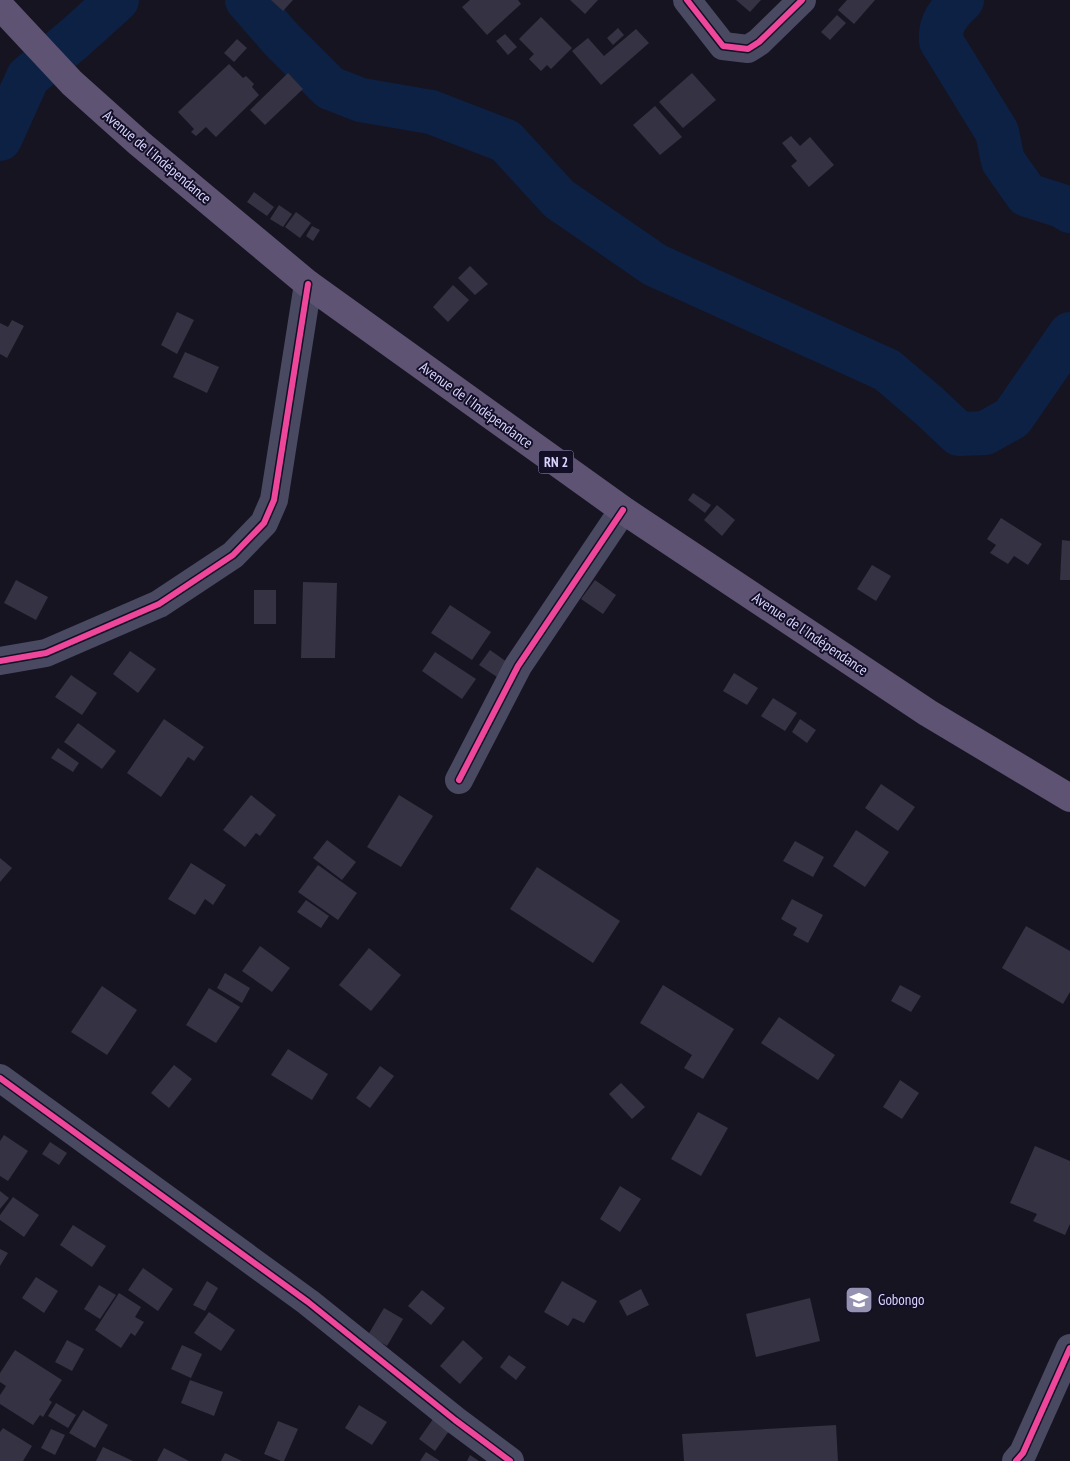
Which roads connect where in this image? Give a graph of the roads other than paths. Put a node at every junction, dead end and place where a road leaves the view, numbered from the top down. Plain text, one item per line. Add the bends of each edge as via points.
1 (688, 0) edge
2 (802, 0) edge
3 (0, 6) edge
4 (308, 284) junction
5 (623, 510) junction
6 (0, 661) edge
7 (459, 780) dead end
8 (1070, 798) edge
9 (0, 1078) edge
10 (1070, 1348) edge
11 (510, 1461) edge
12 (1016, 1461) edge

1 - 2 street via 723,46 748,49
3 - 4 main road, Avenue de l'Indépendance / RN 2 via 72,83
4 - 5 main road, Avenue de l'Indépendance / RN 2
4 - 6 street via 274,500 264,523 233,555 159,604 46,653
5 - 7 street via 518,666
5 - 8 main road, Avenue de l'Indépendance / RN 2 via 928,712
9 - 11 street via 308,1302
10 - 12 street via 1023,1453

